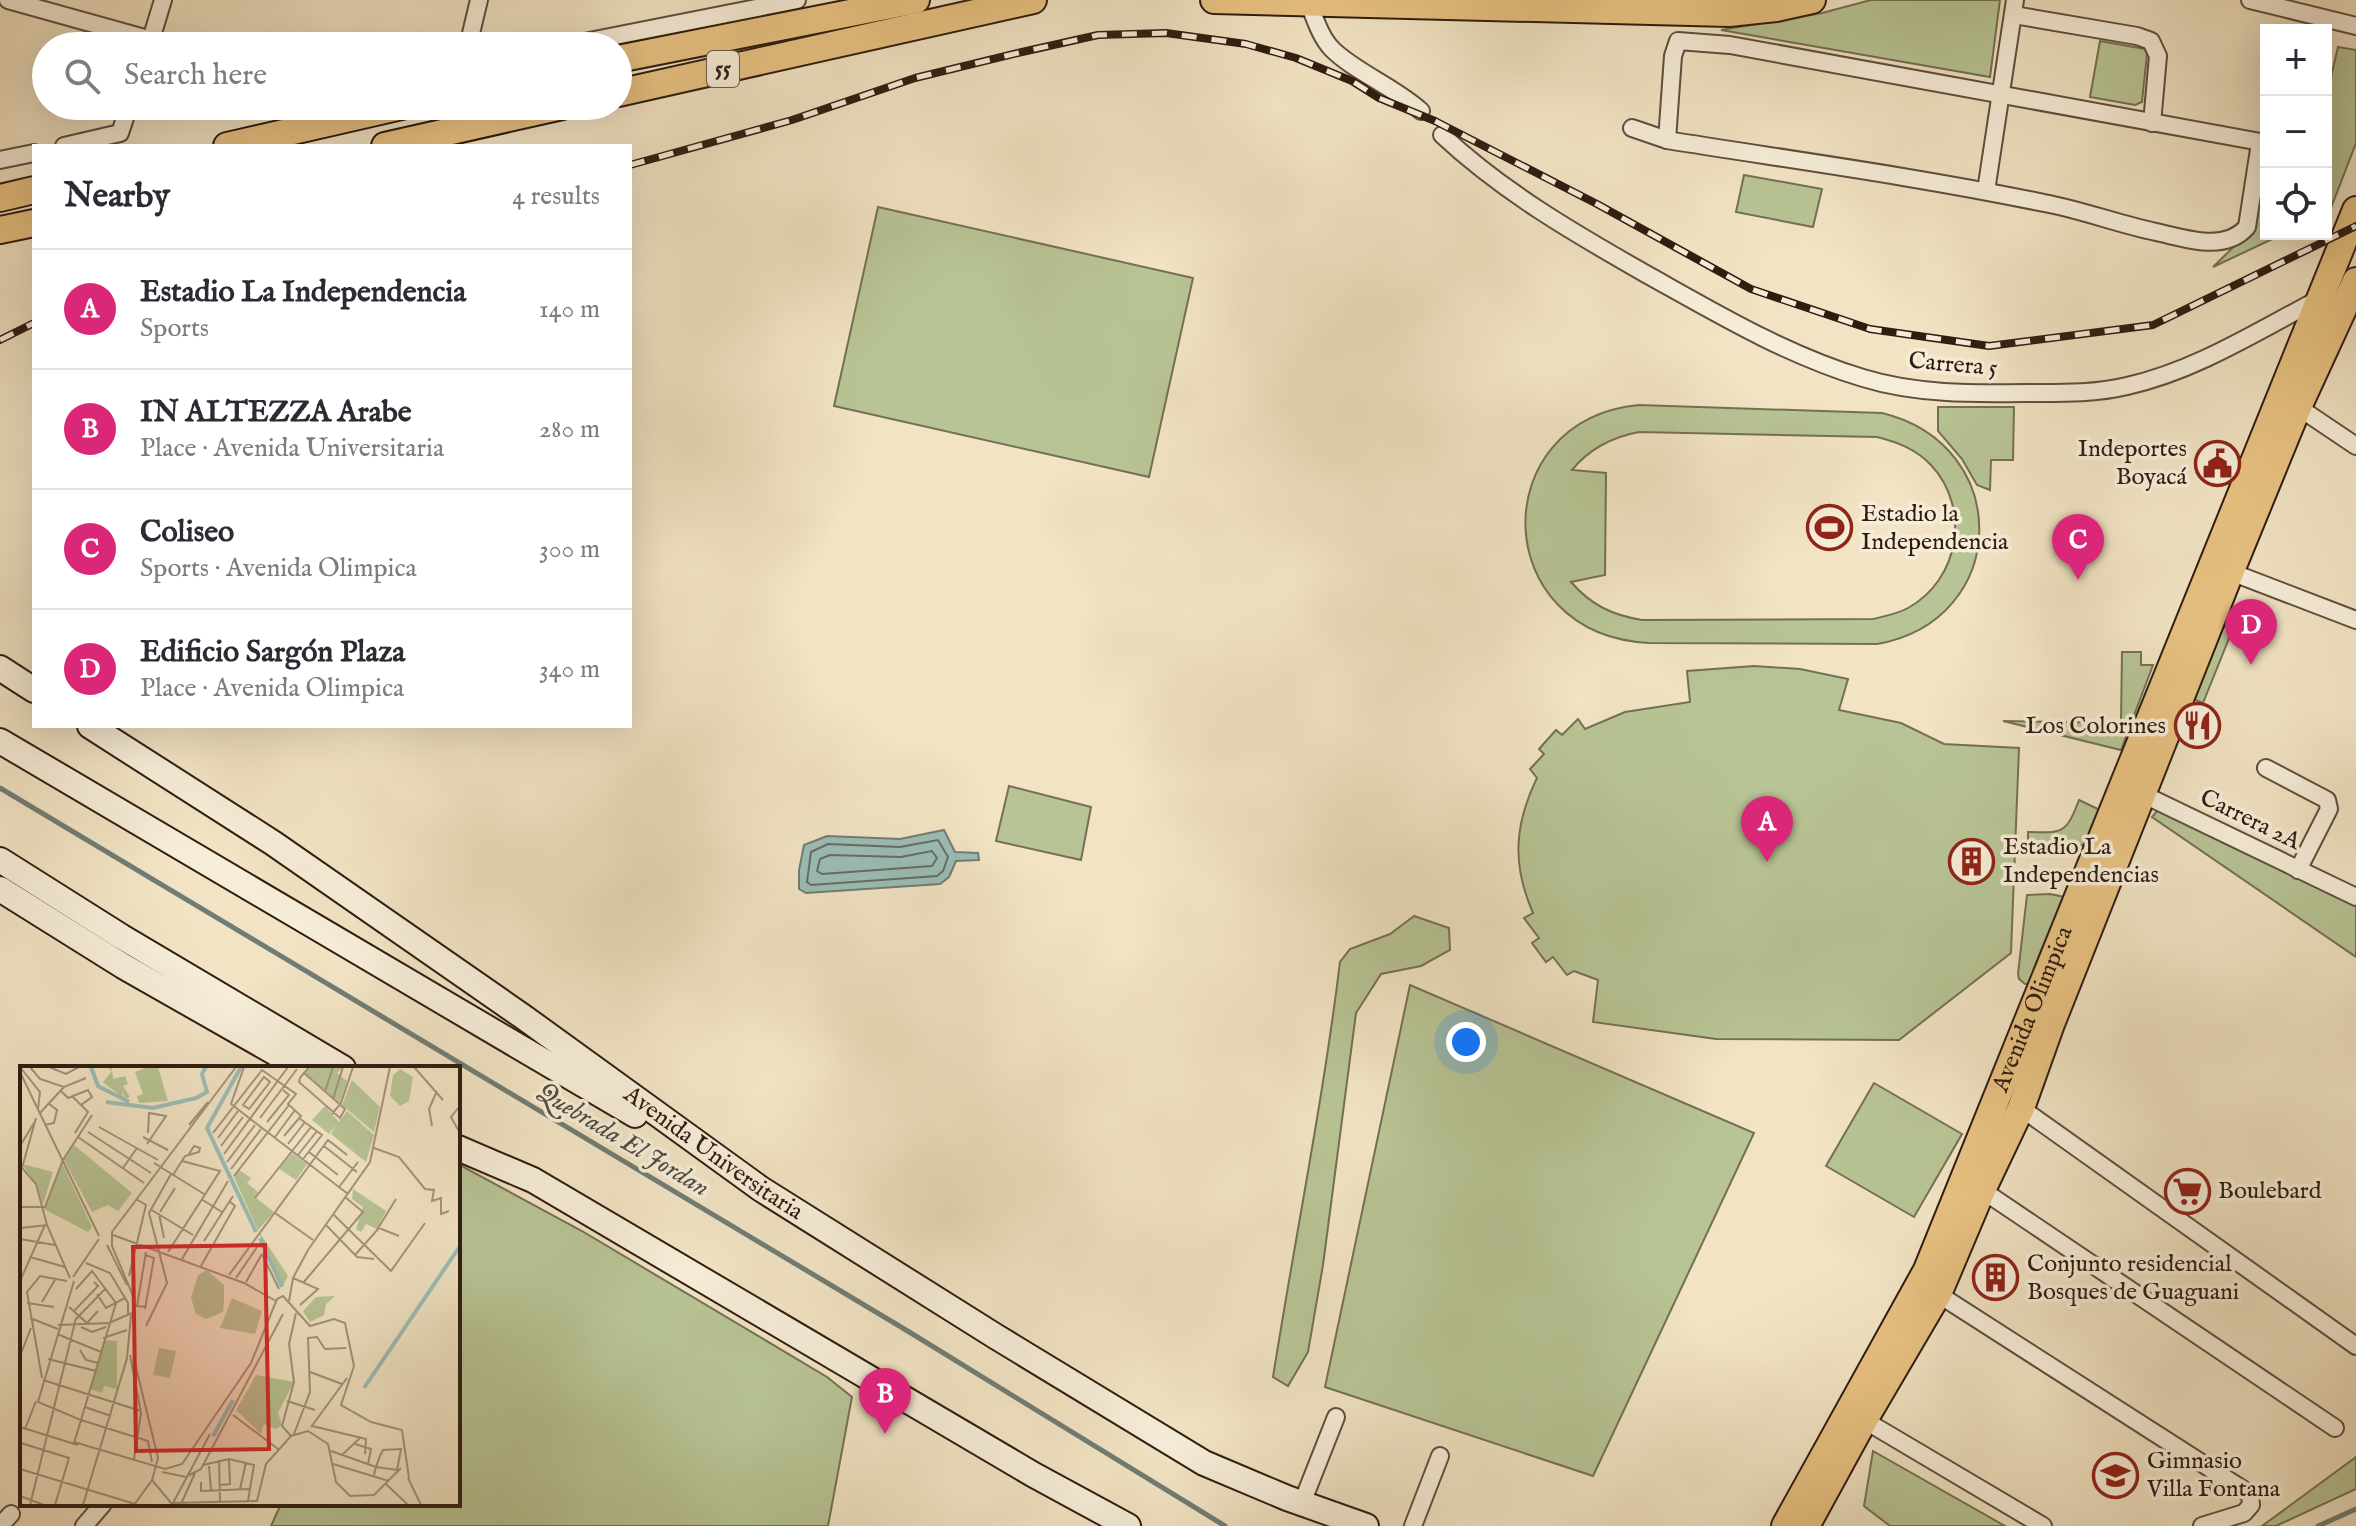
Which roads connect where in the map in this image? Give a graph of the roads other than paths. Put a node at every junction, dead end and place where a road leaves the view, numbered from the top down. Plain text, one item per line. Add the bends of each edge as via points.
1 (8, 0) edge
2 (163, 0) edge
3 (479, 0) edge
4 (797, 0) edge
5 (916, 0) edge
6 (1033, 0) edge
7 (1214, 0) edge
8 (1812, 0) edge
9 (2250, 0) edge
10 (1309, 4) junction
11 (2014, 8) edge
12 (2356, 26) edge
13 (114, 32) edge
14 (153, 32) edge
15 (471, 32) edge
16 (632, 33) edge
17 (632, 56) edge
18 (632, 90) edge
19 (2001, 95) junction
20 (1421, 111) dead end
21 (124, 120) edge
22 (341, 120) edge
23 (500, 120) edge
24 (2152, 123) junction
25 (1632, 128) dead end
26 (1442, 135) dead end
27 (1667, 140) junction
28 (2260, 142) edge
29 (73, 144) edge
30 (236, 144) edge
31 (394, 144) edge
32 (32, 153) edge
33 (2260, 159) edge
34 (0, 160) edge
35 (32, 190) edge
36 (1986, 191) junction
37 (0, 198) edge
38 (2356, 210) edge
39 (32, 223) edge
40 (0, 230) edge
41 (2356, 280) edge
42 (2322, 298) junction
43 (2298, 407) junction
44 (2356, 446) edge
45 (2222, 569) junction
46 (2356, 620) edge
47 (0, 668) edge
48 (32, 689) edge
49 (93, 728) edge
50 (0, 741) edge
51 (2266, 768) dead end
52 (2134, 789) junction
53 (0, 860) edge
54 (2298, 870) junction
55 (0, 889) edge
56 (2356, 897) edge
57 (298, 1066) edge
58 (340, 1066) edge
59 (2021, 1108) junction
60 (460, 1137) edge
61 (460, 1149) edge
62 (533, 1180) junction
63 (761, 1189) junction
64 (1982, 1190) junction
65 (1938, 1294) junction
66 (2356, 1346) edge
67 (1336, 1417) dead end
68 (1864, 1420) junction
69 (2335, 1428) dead end
70 (1440, 1456) dead end
71 (1302, 1503) junction
72 (101, 1506) edge
73 (84, 1526) edge
74 (1128, 1526) edge
75 (1366, 1526) edge
76 (1413, 1526) edge
77 (1785, 1526) edge
78 (1806, 1526) edge
79 (2043, 1526) edge
80 (2202, 1526) edge

1 - 13 street
2 - 14 street
3 - 15 street
4 - 16 street
5 - 17 main road, 55
6 - 18 main road, 55
7 - 10 main road
8 - 10 main road via 1729,13
9 - 12 street
10 - 20 street via 1332,49
11 - 19 street
11 - 24 street via 2151,41 2158,56
19 - 24 street
19 - 27 street via 1730,45 1678,41
19 - 36 street
21 - 29 street via 120,133
22 - 30 main road
23 - 31 main road
24 - 28 street
25 - 27 street
26 - 42 street, Carrera 5 via 1558,225 1748,331 1866,379 1937,391 2090,392 2128,386 2170,374
27 - 36 street
32 - 34 street
33 - 36 street via 2247,227 2224,242 2198,241
35 - 37 main road
38 - 42 main road, Avenida Olimpica
39 - 40 main road
41 - 42 street, Carrera 5
41 - 43 main road, Avenida Olimpica
42 - 45 main road, Avenida Olimpica
43 - 44 street
43 - 45 main road, Avenida Olimpica
45 - 46 street
45 - 52 main road, Avenida Olimpica
47 - 48 main road
49 - 63 main road, Avenida Universitaria via 273,843
50 - 63 main road
51 - 54 street via 2329,804
52 - 54 street, Carrera 2A
52 - 59 main road, Avenida Olimpica
52 - 77 main road, Avenida Olimpica via 1927,1270
53 - 58 main road
54 - 56 street, Carrera 2A
55 - 57 main road
59 - 64 main road, Avenida Olimpica
59 - 66 street
60 - 62 main road
61 - 62 main road
62 - 74 main road
63 - 71 main road, Avenida Universitaria via 1204,1463
64 - 65 main road, Avenida Olimpica
64 - 69 street
65 - 68 main road, Avenida Olimpica
65 - 80 street via 2250,1494 2251,1505 2244,1513
67 - 71 street
68 - 78 main road, Avenida Olimpica
68 - 79 street
70 - 76 street
71 - 75 main road, Avenida Universitaria
72 - 73 street

